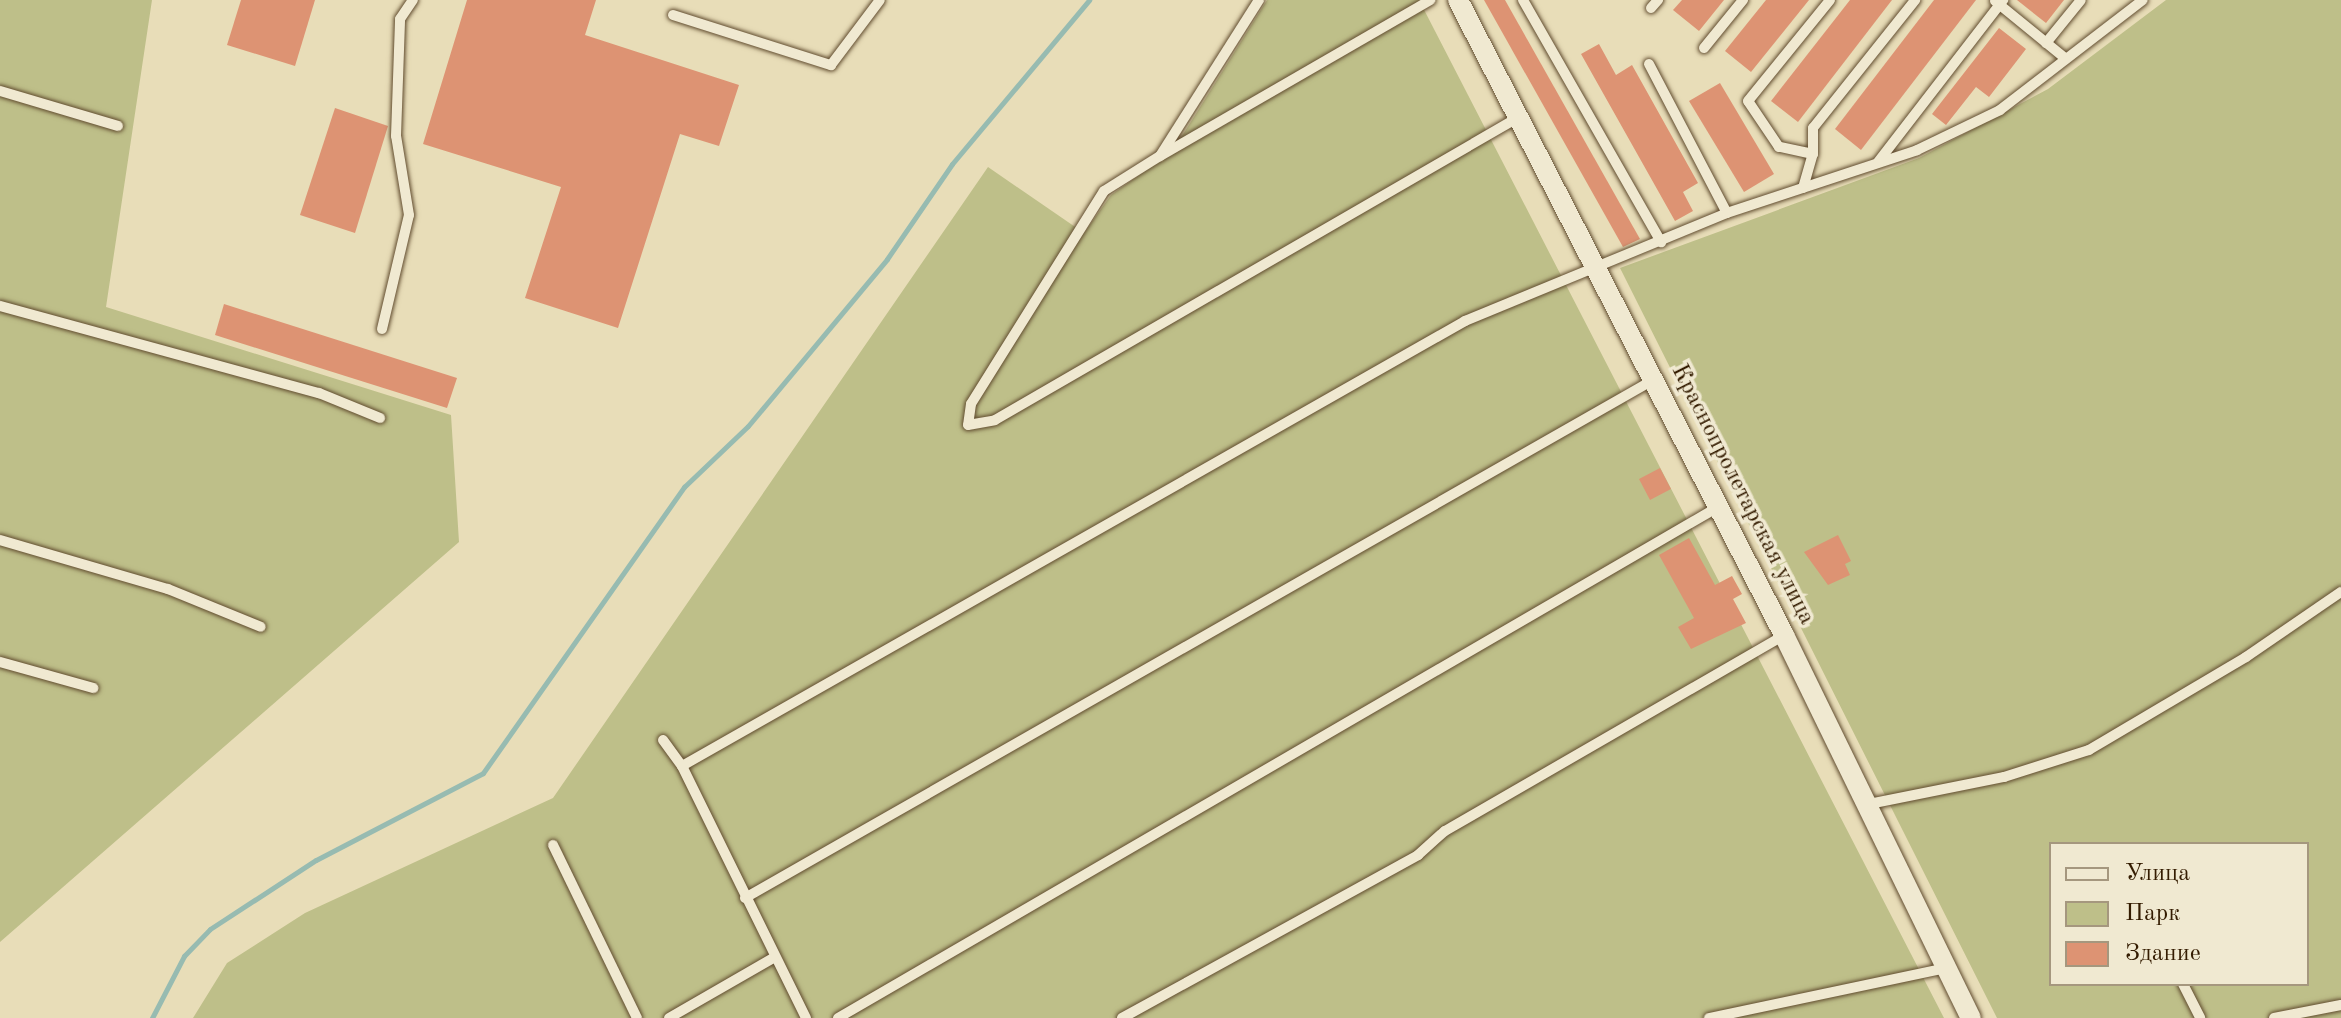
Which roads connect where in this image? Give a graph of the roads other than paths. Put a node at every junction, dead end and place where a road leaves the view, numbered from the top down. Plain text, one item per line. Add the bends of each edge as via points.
1 (413, 0) edge
2 (880, 0) edge
3 (1259, 0) edge
4 (1431, 0) edge
5 (1458, 0) edge
6 (1523, 0) edge
7 (1743, 0) edge
8 (1830, 0) edge
9 (1915, 0) edge
10 (2081, 0) edge
11 (2143, 0) edge
12 (1999, 1) edge
13 (673, 15) dead end
14 (2046, 43) junction
15 (1704, 48) dead end
16 (2065, 58) junction
17 (1649, 64) dead end
18 (0, 91) edge
19 (1519, 117) junction
20 (118, 126) dead end
21 (1813, 154) junction
22 (1160, 156) junction
23 (1877, 164) junction
24 (1803, 188) junction
25 (1727, 213) junction
26 (1661, 242) junction
27 (1597, 263) junction
28 (0, 306) edge
29 (382, 329) dead end
30 (1653, 380) junction
31 (380, 418) dead end
32 (1718, 507) junction
33 (0, 540) edge
34 (2341, 592) edge
35 (261, 627) dead end
36 (1784, 635) junction
37 (0, 662) edge
38 (93, 688) dead end
39 (663, 740) dead end
40 (682, 766) junction
41 (1869, 804) junction
42 (553, 845) dead end
43 (745, 898) junction
44 (775, 957) junction
45 (1947, 968) junction
46 (2184, 986) edge
47 (2341, 1005) edge
48 (637, 1018) edge
49 (669, 1018) edge
50 (806, 1018) edge
51 (838, 1018) edge
52 (1122, 1018) edge
53 (1709, 1018) edge
54 (1971, 1018) edge
55 (2200, 1018) edge
56 (2274, 1018) edge

1 - 29 lane via 400,19 396,136 409,215
2 - 13 lane via 831,65
3 - 22 lane
4 - 22 lane
5 - 19 street, Краснопролетарская улица
6 - 26 lane
7 - 15 lane
8 - 21 lane via 1748,101 1779,147
9 - 21 lane via 1813,128
10 - 14 lane
11 - 16 lane
12 - 14 lane
12 - 23 lane
14 - 16 lane
16 - 23 lane via 2000,110
17 - 25 lane
18 - 20 lane
19 - 22 lane via 995,420 968,425 971,404 1104,191
19 - 27 street, Краснопролетарская улица
21 - 24 lane
23 - 24 lane
24 - 25 lane
25 - 26 lane
26 - 27 lane
27 - 30 street, Краснопролетарская улица
27 - 40 lane via 1465,321 1348,384
28 - 31 lane via 319,393
30 - 32 street, Краснопролетарская улица
30 - 43 lane
32 - 36 street, Краснопролетарская улица
32 - 51 lane
33 - 35 lane via 168,589
34 - 41 lane via 2246,657 2089,750 2004,777
36 - 41 street, Краснопролетарская улица
36 - 52 lane via 1445,831 1418,855
37 - 38 lane
39 - 40 lane
40 - 43 lane
41 - 45 street, Краснопролетарская улица
42 - 48 lane
43 - 44 lane
44 - 49 lane
44 - 50 lane
45 - 53 lane
45 - 54 street, Краснопролетарская улица
46 - 55 lane
47 - 56 lane

